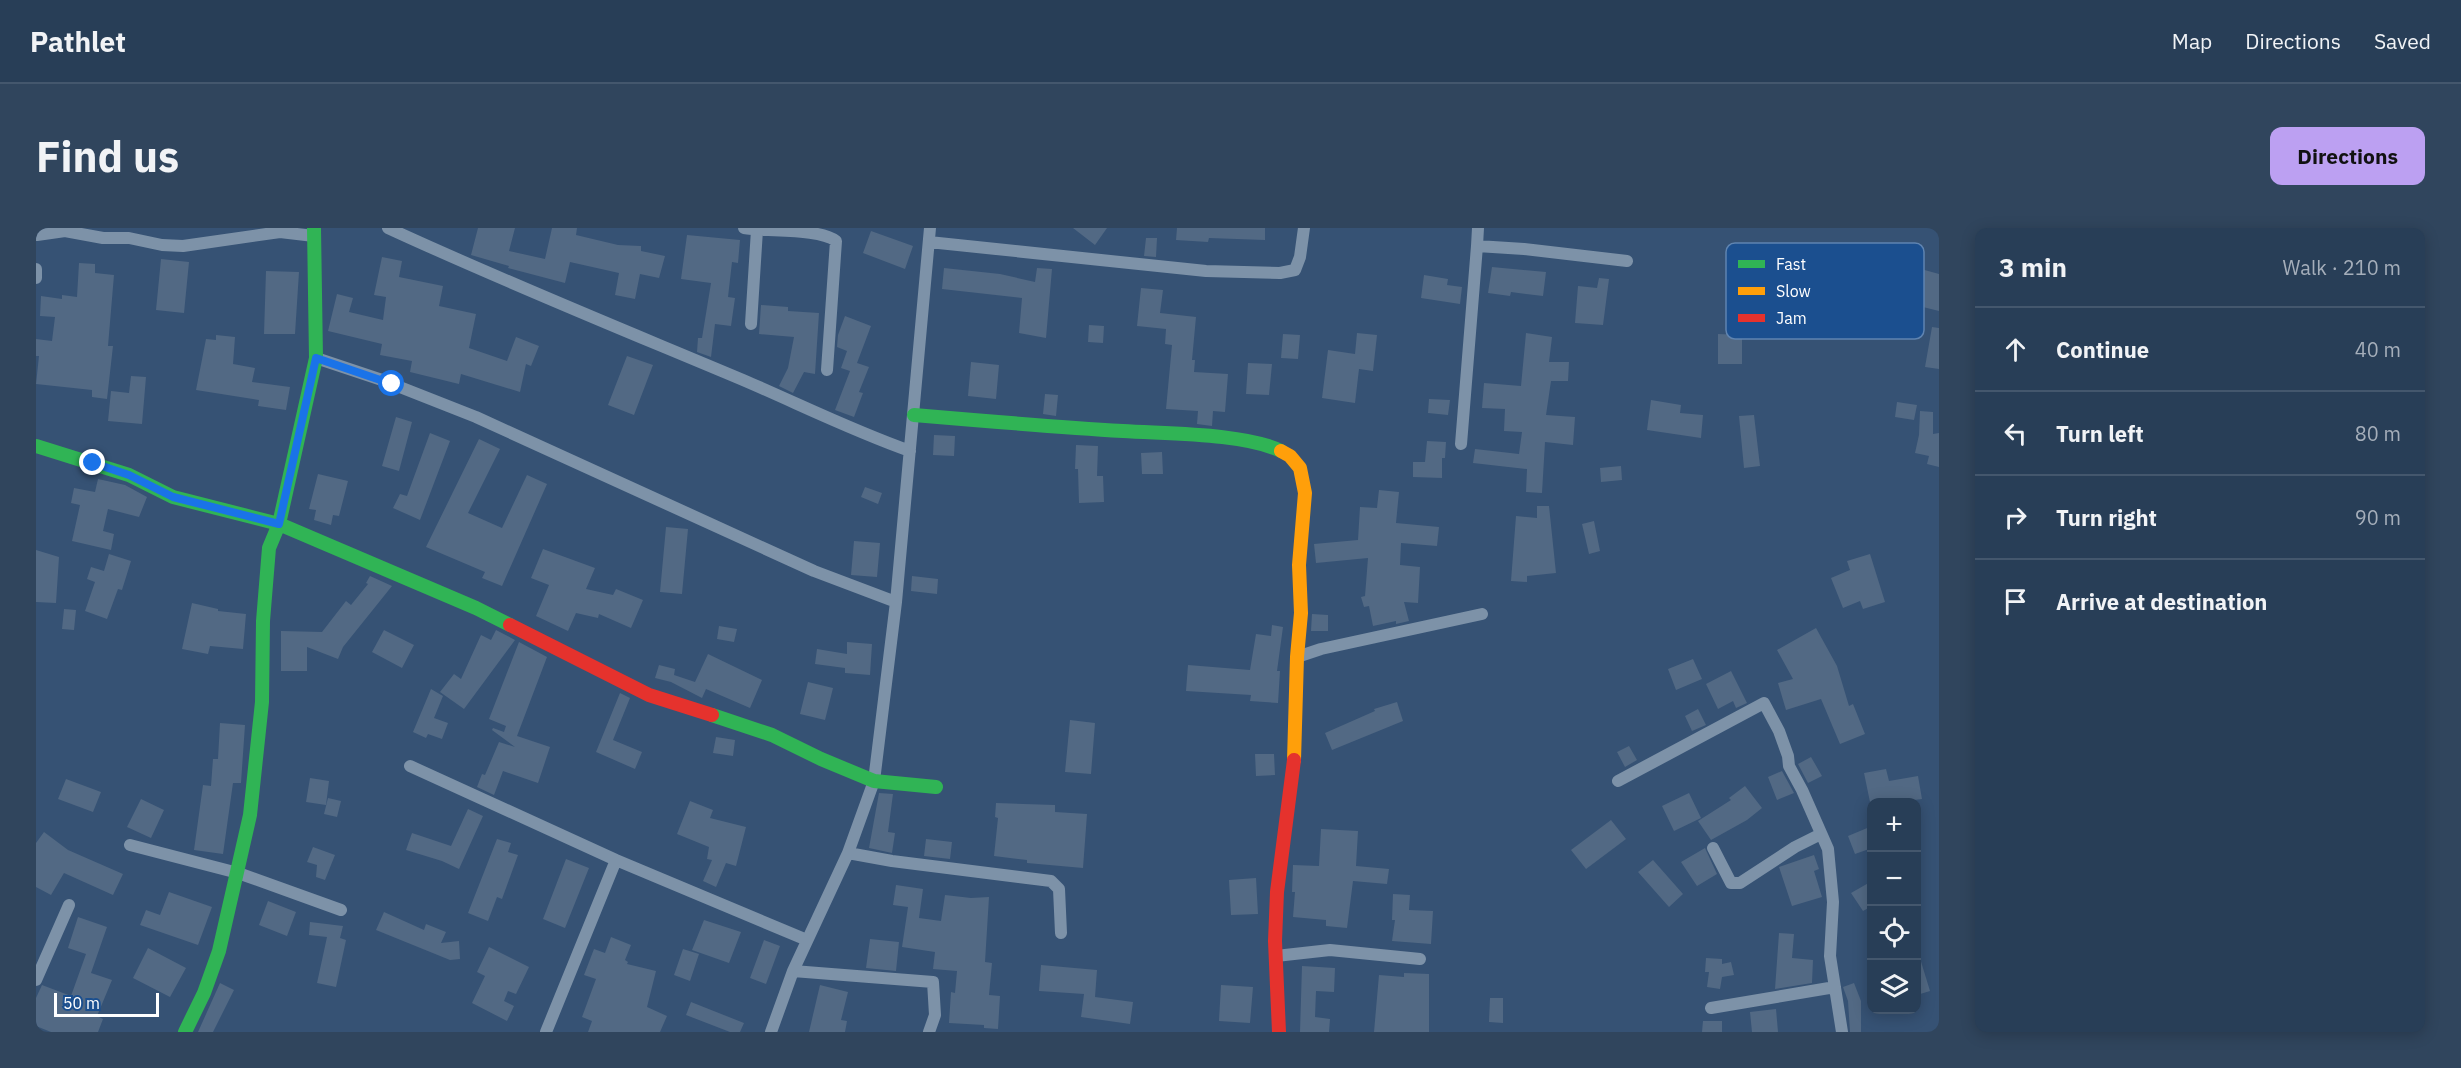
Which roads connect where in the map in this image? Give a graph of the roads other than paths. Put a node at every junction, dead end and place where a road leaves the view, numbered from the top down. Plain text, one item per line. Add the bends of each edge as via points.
1 (38, 228) edge
2 (388, 228) edge
3 (930, 228) edge
4 (1304, 228) edge
5 (1478, 228) edge
6 (751, 229) edge
7 (314, 232) edge
8 (37, 235) edge
9 (36, 240) edge
10 (928, 242) junction
11 (1477, 246) junction
12 (1627, 261) dead end
13 (36, 269) edge
14 (36, 278) edge
15 (751, 324) dead end
16 (316, 358) junction
17 (826, 370) dead end
18 (914, 415) junction
19 (1461, 444) dead end
20 (36, 446) edge
21 (910, 451) junction
22 (279, 524) junction
23 (896, 602) junction
24 (1482, 614) dead end
25 (1297, 657) junction
26 (410, 766) dead end
27 (874, 781) junction
28 (1618, 781) dead end
29 (936, 787) dead end
30 (1821, 834) junction
31 (130, 845) dead end
32 (1713, 848) dead end
33 (848, 853) junction
34 (616, 860) junction
35 (238, 873) junction
36 (69, 905) dead end
37 (340, 910) dead end
38 (1061, 933) dead end
39 (807, 940) junction
40 (1276, 956) junction
41 (1420, 958) dead end
42 (793, 971) junction
43 (36, 981) edge
44 (1835, 987) junction
45 (1711, 1008) dead end
46 (185, 1032) edge
47 (546, 1032) edge
48 (771, 1032) edge
49 (929, 1032) edge
50 (1279, 1032) edge
51 (1842, 1032) edge

1 - 8 street
2 - 21 street
3 - 10 street
4 - 10 street via 1295,270 1280,273 1206,271
5 - 11 street
6 - 15 street
6 - 17 street via 815,233 836,241
7 - 8 street via 280,232 183,246 65,231
7 - 16 street
8 - 9 street
10 - 18 street
11 - 12 street
11 - 19 street
13 - 14 street
16 - 22 street
16 - 23 street via 476,417 814,571
18 - 21 street
18 - 25 street via 1203,436 1266,444 1290,456 1300,468 1305,493
20 - 22 street via 129,475 173,497
21 - 23 street
22 - 27 street via 476,608 649,695 772,735
22 - 35 street via 269,548 262,702 250,815
23 - 27 street
24 - 25 street
25 - 40 street via 1294,767 1277,892
26 - 34 street
27 - 29 street
27 - 33 street
28 - 30 street via 1764,703
30 - 32 street via 1740,883 1731,883
30 - 44 street via 1831,871 1830,956
31 - 35 street
33 - 38 street via 1051,881 1059,889
33 - 39 street
34 - 39 street
34 - 47 street
35 - 37 street
35 - 46 street via 219,951
36 - 43 street
39 - 42 street
40 - 41 street via 1330,950
40 - 50 street
42 - 48 street
42 - 49 street via 933,982 935,1015
44 - 45 street
44 - 51 street

